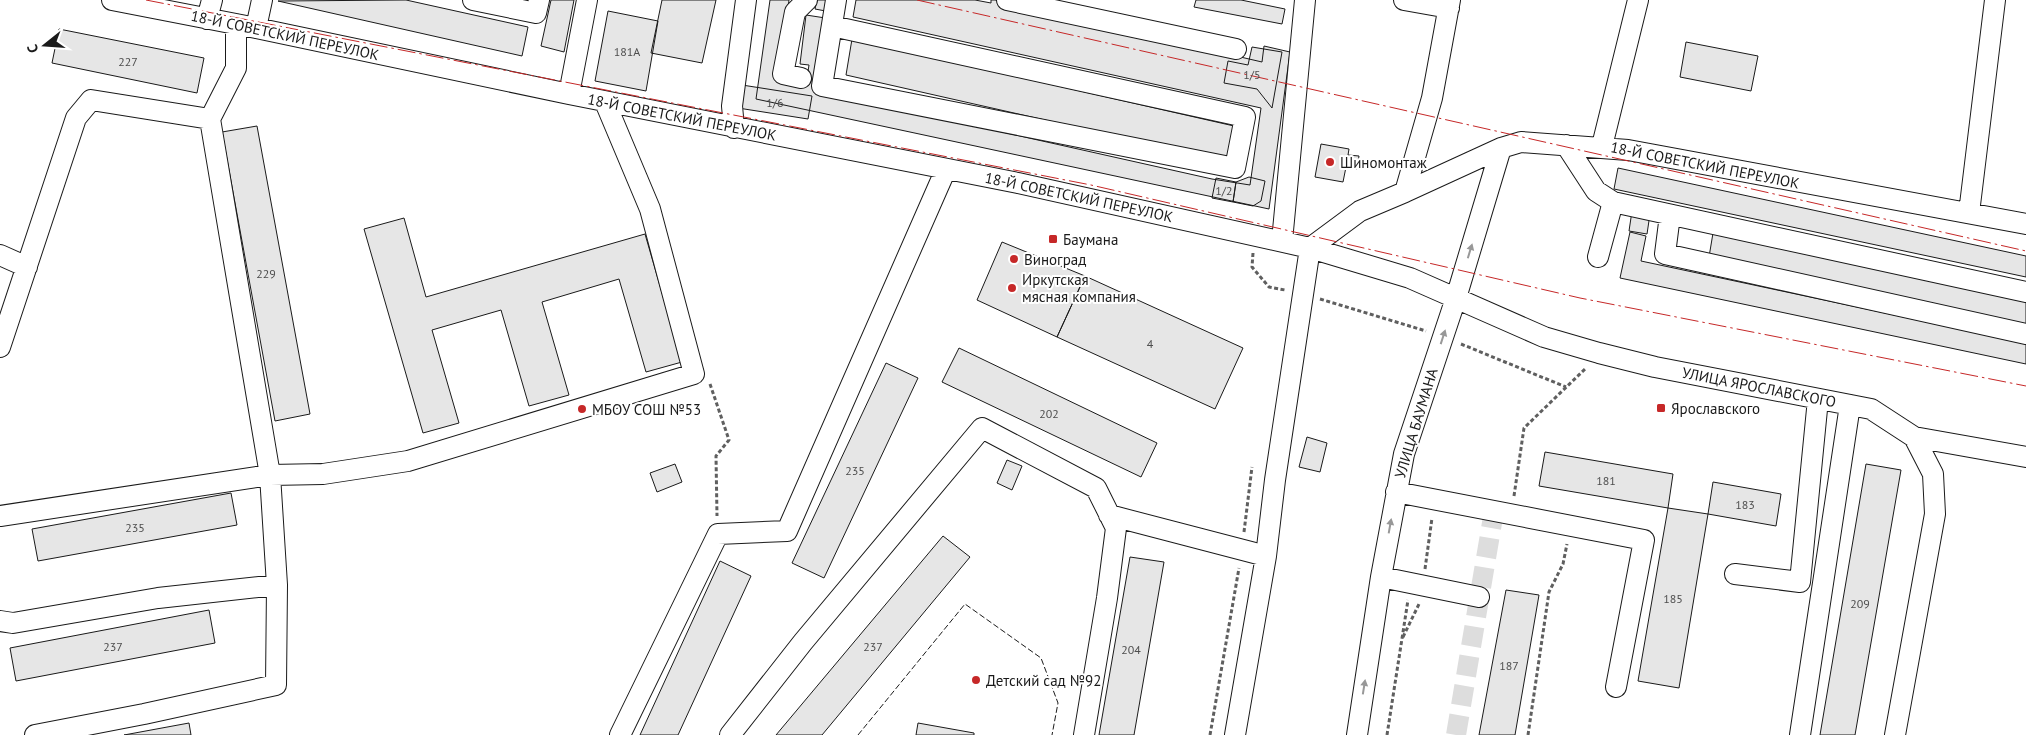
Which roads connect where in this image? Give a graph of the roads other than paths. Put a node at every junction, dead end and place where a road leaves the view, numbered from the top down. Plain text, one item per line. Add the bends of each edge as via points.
1 (112, 0) edge
2 (262, 0) edge
3 (473, 0) edge
4 (539, 0) edge
5 (587, 0) edge
6 (746, 0) edge
7 (807, 0) edge
8 (836, 0) edge
9 (1006, 0) edge
10 (1306, 0) edge
11 (1404, 0) edge
12 (1638, 0) edge
13 (1995, 0) edge
14 (1449, 4) edge
15 (210, 10) edge
16 (236, 24) junction
17 (832, 26) junction
18 (256, 28) junction
19 (1236, 49) dead end
20 (801, 78) dead end
21 (569, 94) junction
22 (606, 102) junction
23 (210, 119) junction
24 (734, 128) junction
25 (1566, 146) junction
26 (1602, 146) junction
27 (1501, 148) junction
28 (946, 169) junction
29 (1406, 192) junction
30 (1613, 202) junction
31 (1969, 212) junction
32 (1670, 214) junction
33 (2026, 224) edge
34 (1282, 241) junction
35 (1310, 248) junction
36 (0, 254) edge
37 (1598, 257) dead end
38 (27, 266) junction
39 (2026, 292) edge
40 (1456, 298) junction
41 (2026, 334) edge
42 (0, 347) edge
43 (1818, 399) junction
44 (1850, 405) junction
45 (1914, 437) junction
46 (2026, 457) edge
47 (270, 475) junction
48 (1396, 492) junction
49 (1109, 515) junction
50 (0, 516) edge
51 (1266, 556) junction
52 (1735, 574) dead end
53 (1381, 577) junction
54 (278, 585) junction
55 (1479, 597) dead end
56 (0, 620) edge
57 (1616, 687) dead end
58 (35, 735) edge
59 (620, 735) edge
60 (730, 735) edge
61 (1084, 735) edge
62 (1236, 735) edge
63 (1357, 735) edge
64 (1800, 735) edge
65 (1895, 735) edge

1 - 15 street, 18-Й СОВЕТСКИЙ ПЕРЕУЛОК
2 - 18 street
3 - 4 street via 536,13
5 - 21 street
6 - 24 street via 732,106
7 - 20 street via 795,12 783,74
8 - 17 street
9 - 19 street
10 - 34 street
11 - 14 street
12 - 26 street
13 - 31 street
14 - 29 street via 1432,98
15 - 16 street, 18-Й СОВЕТСКИЙ ПЕРЕУЛОК
16 - 18 street, 18-Й СОВЕТСКИЙ ПЕРЕУЛОК
16 - 23 street via 236,68
17 - 17 street via 822,86 1235,168 1245,117
18 - 21 street, 18-Й СОВЕТСКИЙ ПЕРЕУЛОК
21 - 22 street, 18-Й СОВЕТСКИЙ ПЕРЕУЛОК
22 - 24 street, 18-Й СОВЕТСКИЙ ПЕРЕУЛОК
22 - 47 street via 650,209 694,374 408,461 323,474
23 - 38 street via 91,100 76,118
23 - 47 street
24 - 28 street, 18-Й СОВЕТСКИЙ ПЕРЕУЛОК
25 - 26 street, 18-Й СОВЕТСКИЙ ПЕРЕУЛОК
25 - 27 street, 18-Й СОВЕТСКИЙ ПЕРЕУЛОК via 1521,142
25 - 30 street via 1596,192
26 - 31 street, 18-Й СОВЕТСКИЙ ПЕРЕУЛОК
27 - 29 street, 18-Й СОВЕТСКИЙ ПЕРЕУЛОК
40 -> 27 street, УЛИЦА БАУМАНА
28 - 34 street, 18-Й СОВЕТСКИЙ ПЕРЕУЛОК
28 - 59 street via 787,531 718,534
29 - 35 street, 18-Й СОВЕТСКИЙ ПЕРЕУЛОК via 1360,211
30 - 32 street
30 - 37 street
31 - 33 street, 18-Й СОВЕТСКИЙ ПЕРЕУЛОК
32 - 39 street
32 - 41 street via 1665,254
34 - 35 street, 18-Й СОВЕТСКИЙ ПЕРЕУЛОК
35 - 40 street, УЛИЦА ЯРОСЛАВСКОГО via 1410,278
35 - 51 street
36 - 38 street
38 - 42 street
40 - 43 street, УЛИЦА ЯРОСЛАВСКОГО via 1544,337 1600,353
48 -> 40 street, УЛИЦА БАУМАНА via 1404,454
43 - 44 street, УЛИЦА ЯРОСЛАВСКОГО
43 - 52 street via 1800,582
44 - 45 street, УЛИЦА ЯРОСЛАВСКОГО via 1871,409
44 - 64 street
45 - 46 street
45 - 65 street, УЛИЦА ЯРОСЛАВСКОГО via 1933,474 1934,514
47 - 50 street
47 - 54 street
53 -> 48 street, УЛИЦА БАУМАНА
48 - 57 street via 1644,540
49 - 51 street
49 - 60 street via 1096,488 982,428 803,642
49 - 61 street via 1116,528
51 - 62 street
53 - 55 street via 1421,593
63 -> 53 street, УЛИЦА БАУМАНА
54 - 56 street via 158,598 13,623
54 - 58 street via 276,685

